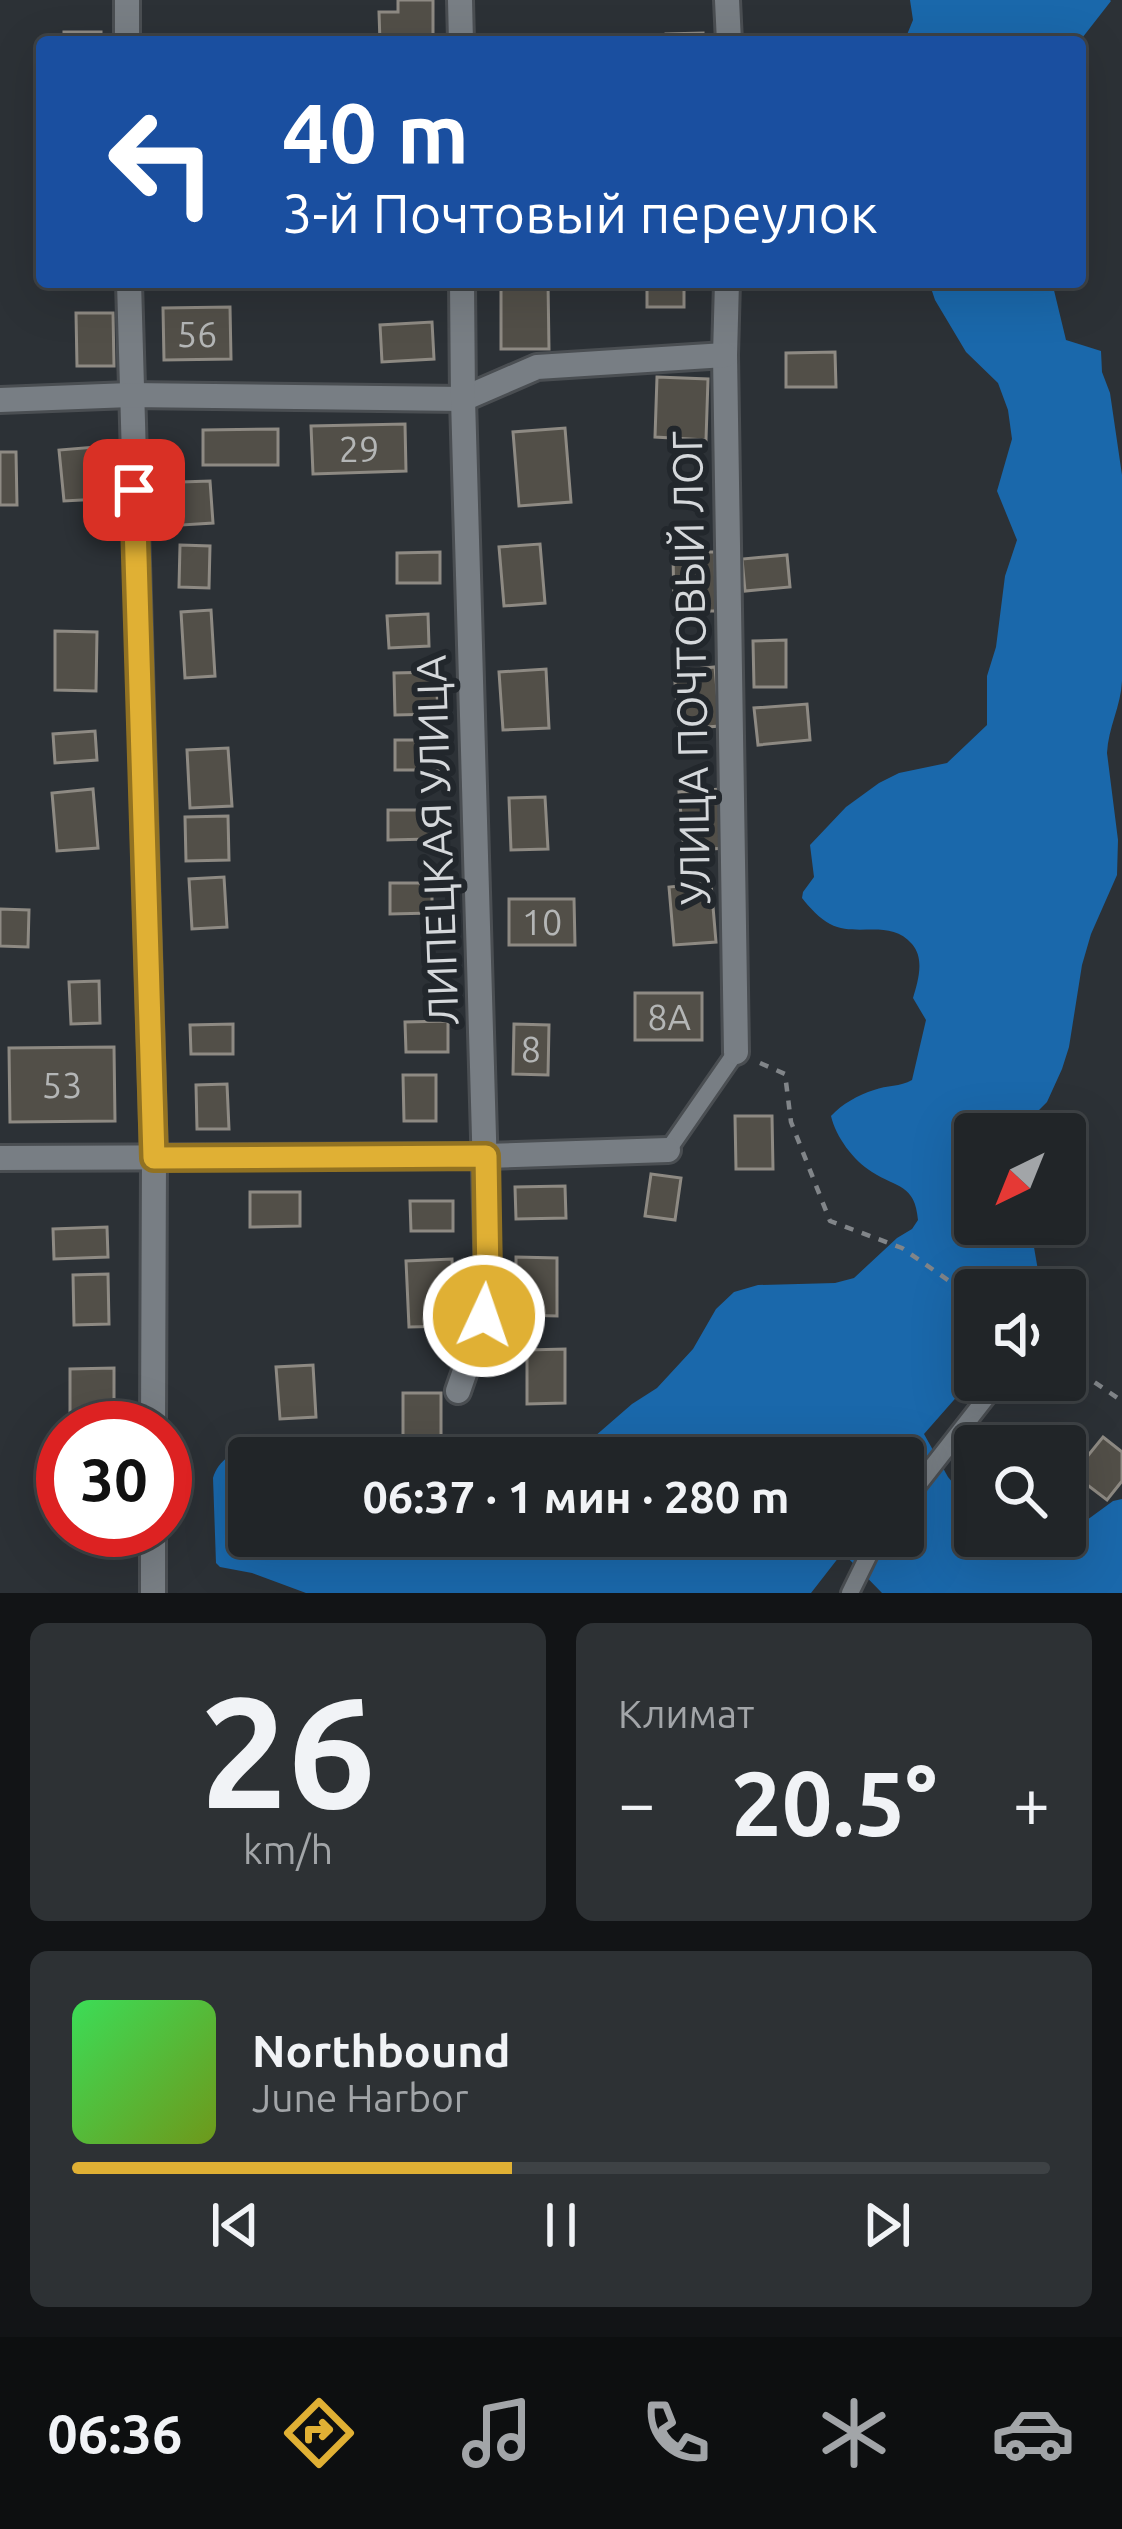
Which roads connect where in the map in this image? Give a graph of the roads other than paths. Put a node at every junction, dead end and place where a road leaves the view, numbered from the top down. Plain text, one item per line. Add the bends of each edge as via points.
1 (127, 0) edge
2 (460, 0) edge
3 (728, 0) edge
4 (127, 36) edge
5 (461, 36) edge
6 (728, 36) edge
7 (130, 288) edge
8 (463, 288) edge
9 (727, 288) edge
10 (725, 355) junction
11 (130, 395) junction
12 (463, 399) junction
13 (0, 400) edge
14 (736, 1052) joint
15 (668, 1150) joint
16 (486, 1156) junction
17 (0, 1158) edge
18 (154, 1158) junction
19 (458, 1391) dead end
20 (153, 1401) edge
21 (984, 1401) edge
22 (924, 1477) edge
23 (153, 1557) edge
24 (868, 1557) edge
25 (153, 1593) edge
26 (850, 1593) edge

1 - 4 street
2 - 5 street
3 - 6 street
7 - 11 street
8 - 12 street, ЛИПЕЦКАЯ УЛИЦА
9 - 10 street, УЛИЦА ПОЧТОВЫЙ ЛОГ
10 - 12 street via 537,367
10 - 14 street, УЛИЦА ПОЧТОВЫЙ ЛОГ
11 - 12 street
11 - 13 street
11 - 18 street
12 - 16 street, ЛИПЕЦКАЯ УЛИЦА
14 - 15 lane
15 - 16 street
16 - 18 street
16 - 19 street, ЛИПЕЦКАЯ УЛИЦА via 484,1316
17 - 18 street
18 - 20 street
21 - 22 lane
23 - 25 street
24 - 26 lane

